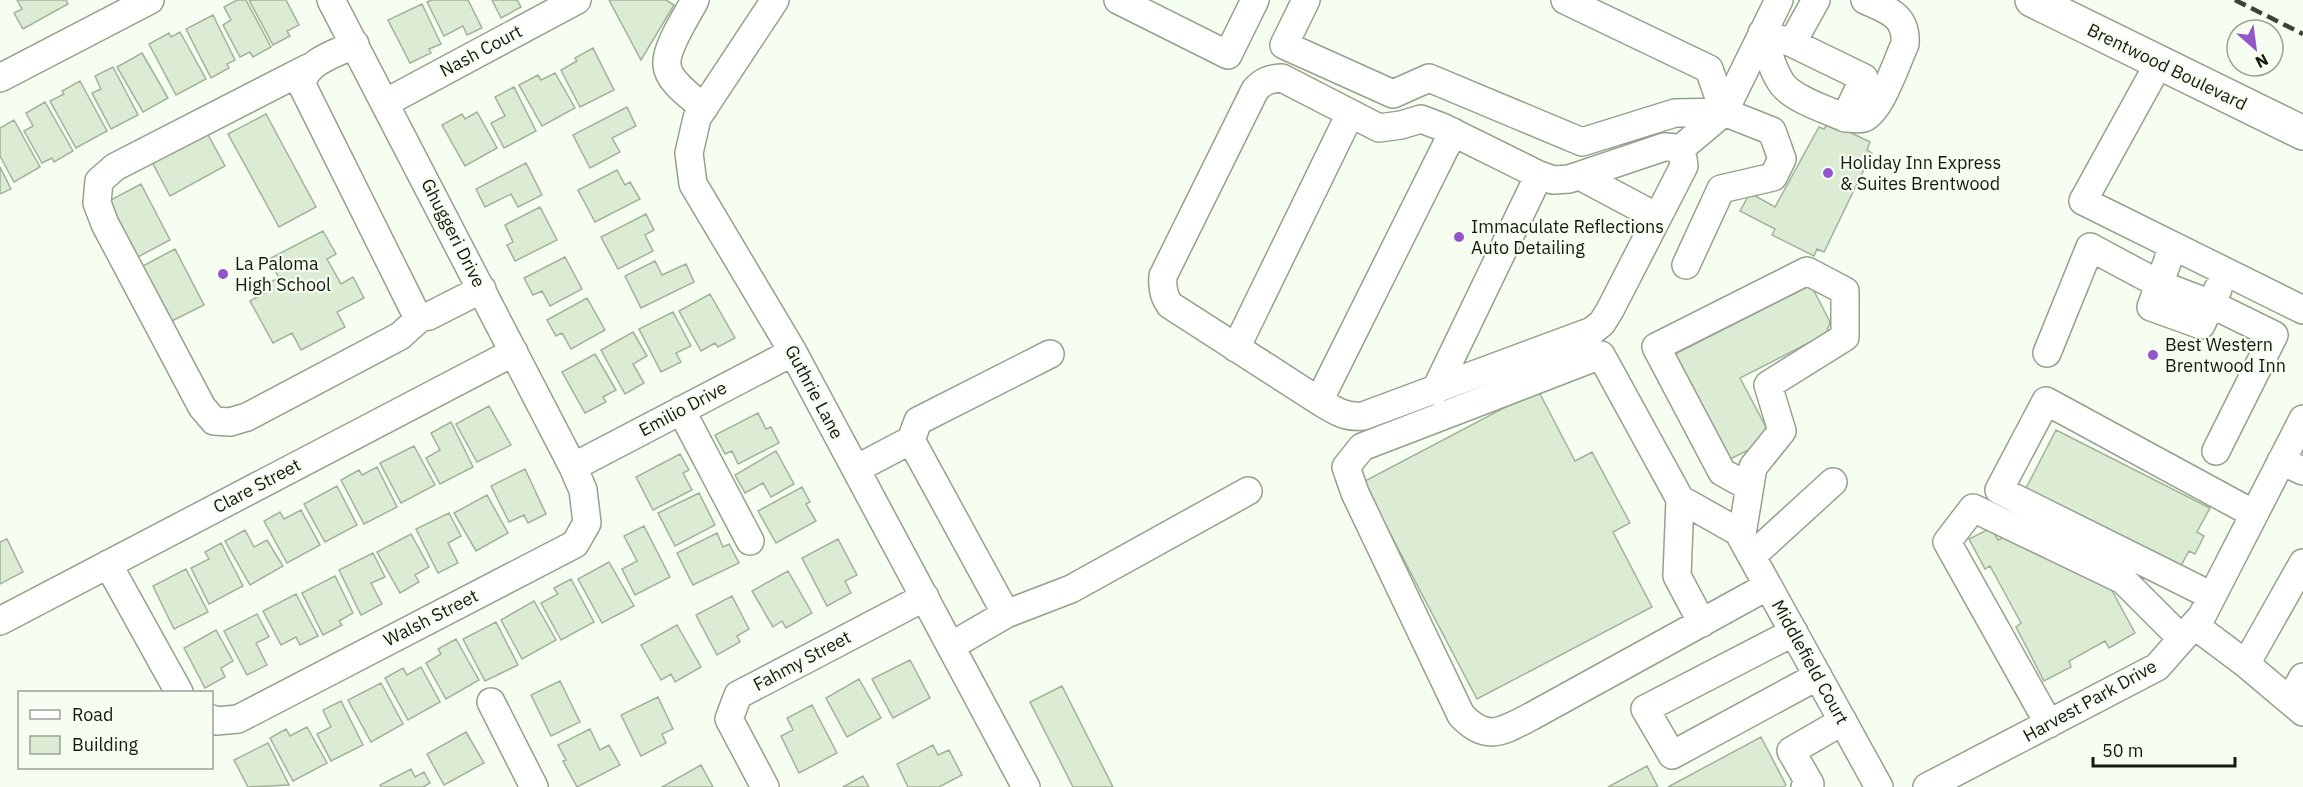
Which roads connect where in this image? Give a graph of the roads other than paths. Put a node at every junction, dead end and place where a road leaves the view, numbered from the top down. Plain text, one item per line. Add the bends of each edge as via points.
1 (150, 0) edge
2 (331, 0) edge
3 (577, 0) edge
4 (695, 0) edge
5 (775, 0) edge
6 (1254, 0) edge
7 (1306, 0) edge
8 (1565, 0) edge
9 (1779, 0) edge
10 (1816, 0) edge
11 (1864, 0) edge
12 (2032, 0) edge
13 (1133, 3) edge
14 (1614, 11) edge
15 (1762, 33) junction
16 (1792, 43) junction
17 (355, 44) junction
18 (2159, 63) junction
19 (308, 68) junction
20 (3, 70) edge
21 (386, 103) junction
22 (704, 108) junction
23 (1724, 112) junction
24 (1350, 114) junction
25 (1845, 118) junction
26 (1448, 129) junction
27 (2303, 133) edge
28 (1679, 150) junction
29 (1539, 175) junction
30 (1580, 176) junction
31 (1657, 217) junction
32 (2174, 246) junction
33 (1686, 265) dead end
34 (2226, 272) junction
35 (2159, 284) junction
36 (482, 289) junction
37 (2211, 304) junction
38 (2303, 310) edge
39 (421, 318) junction
40 (1236, 348) junction
41 (514, 352) junction
42 (793, 352) junction
43 (2047, 353) dead end
44 (1050, 354) dead end
45 (1435, 391) junction
46 (1313, 398) junction
47 (681, 410) junction
48 (2303, 419) edge
49 (911, 440) junction
50 (2216, 451) dead end
51 (2292, 466) edge
52 (573, 467) junction
53 (856, 469) junction
54 (1833, 482) dead end
55 (1749, 487) junction
56 (1248, 491) dead end
57 (1680, 499) junction
58 (2254, 514) junction
59 (750, 542) dead end
60 (1745, 542) junction
61 (2303, 563) edge
62 (108, 564) junction
63 (1768, 586) junction
64 (2212, 596) junction
65 (925, 597) junction
66 (1006, 614) junction
67 (0, 621) edge
68 (1702, 623) junction
69 (1794, 632) junction
70 (2188, 632) junction
71 (951, 646) junction
72 (2246, 664) junction
73 (1818, 676) junction
74 (2303, 677) edge
75 (178, 691) edge
76 (491, 702) dead end
77 (2296, 706) edge
78 (213, 720) edge
79 (1843, 721) junction
80 (2049, 724) junction
81 (528, 785) edge
82 (765, 787) edge
83 (1026, 787) edge
84 (1805, 787) edge
85 (1879, 787) edge
86 (1927, 787) edge

1 - 20 street
2 - 17 street, Ghuggeri Drive
3 - 21 street, Nash Court
4 - 22 street via 671,47 667,66 674,80
5 - 22 street, Guthrie Lane
6 - 13 street via 1228,55
7 - 23 street via 1284,45 1393,94 1429,78 1582,142 1675,113
8 - 14 street
9 - 15 street
10 - 16 street
11 - 25 street via 1895,15 1902,23 1905,44 1871,114 1862,119
12 - 18 main road, Brentwood Boulevard
14 - 23 street via 1709,69
15 - 16 street
15 - 23 street
15 - 25 street via 1784,86
16 - 25 street via 1864,78
17 - 19 street
17 - 21 street, Ghuggeri Drive
18 - 27 main road, Brentwood Boulevard
18 - 32 street via 2083,201
19 - 39 street via 303,76 305,94
19 - 39 street via 116,167 99,181 97,203 105,224 202,406 214,421 247,417 400,336
21 - 36 street, Ghuggeri Drive
22 - 42 street, Guthrie Lane via 697,118 689,153 693,184
23 - 28 street
23 - 33 street via 1772,130 1782,159 1773,177 1721,189
24 - 26 street via 1379,128 1421,119
24 - 40 street
24 - 40 street via 1281,78 1262,82 1163,276 1165,298 1170,305
26 - 29 street
26 - 46 street
28 - 30 street via 1664,147
28 - 31 street via 1684,166
29 - 30 street via 1553,180
29 - 45 street
30 - 31 street
31 - 45 street via 1610,310 1592,331
32 - 34 street
32 - 35 street
34 - 37 street
34 - 38 street
35 - 37 street
35 - 43 street via 2090,247
36 - 39 street
36 - 41 street, Ghuggeri Drive
37 - 50 street via 2274,335
40 - 46 street
41 - 52 street, Ghuggeri Drive
41 - 62 street, Clare Street
42 - 47 street, Emilio Drive
42 - 53 street, Guthrie Lane
44 - 49 street via 918,421
45 - 46 street via 1352,417
47 - 52 street, Emilio Drive
47 - 59 street
48 - 51 street, Harvest Park Drive
49 - 53 street
49 - 66 street
51 - 58 street, Harvest Park Drive
52 - 78 street, Walsh Street via 583,490 588,523 575,543 238,719
53 - 65 street, Guthrie Lane
54 - 60 street
55 - 55 street via 1753,467 1782,431 1768,385 1845,337 1845,291 1807,271 1656,347 1722,472
55 - 60 street
56 - 66 street via 1071,589
57 - 60 street
57 - 68 street via 1677,576
57 - 68 street via 1601,355 1362,447 1346,467 1461,715 1471,726 1501,732
58 - 64 street, Harvest Park Drive
58 - 64 street via 2046,401 1999,490
60 - 63 street, Middlefield Court
61 - 72 street
62 - 67 street, Clare Street
62 - 75 street
63 - 68 street
63 - 69 street, Middlefield Court
64 - 70 street, Harvest Park Drive
65 - 71 street, Guthrie Lane
65 - 82 street, Fahmy Street via 738,695 729,719
66 - 71 street
69 - 73 street, Middlefield Court
69 - 73 street via 1645,709 1672,755
70 - 72 street
70 - 80 street, Harvest Park Drive via 2157,667
70 - 80 street via 2123,580 1973,508 1947,542
71 - 83 street, Guthrie Lane
72 - 77 street
73 - 79 street, Middlefield Court
74 - 77 street
76 - 81 street
79 - 84 street via 1791,751 1810,784
79 - 85 street, Middlefield Court
80 - 86 street, Harvest Park Drive

